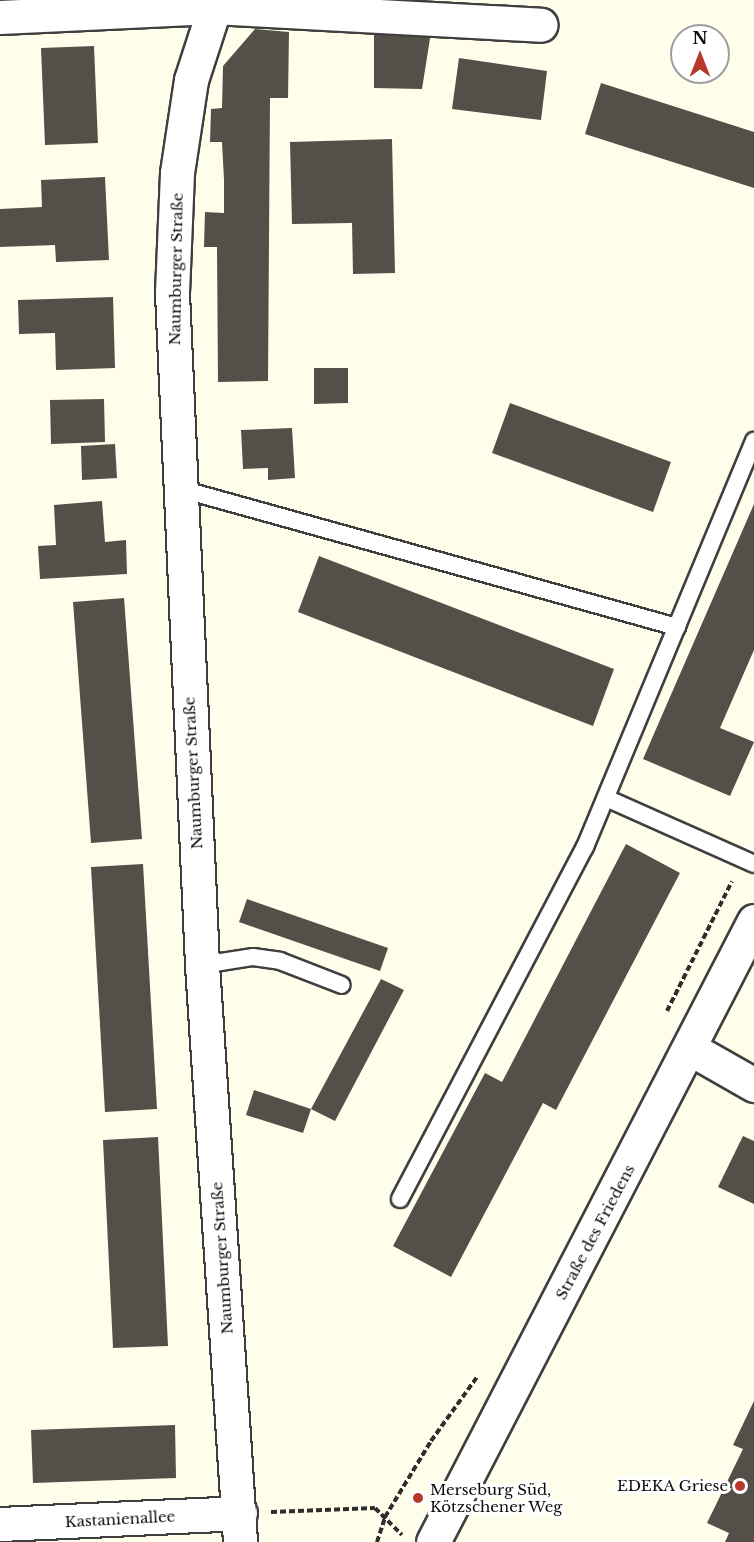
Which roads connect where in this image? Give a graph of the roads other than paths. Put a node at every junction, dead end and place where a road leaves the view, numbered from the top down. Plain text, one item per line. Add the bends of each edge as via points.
1 (215, 4) edge
2 (0, 17) edge
3 (541, 25) dead end
4 (754, 441) edge
5 (181, 489) junction
6 (676, 627) junction
7 (606, 798) junction
8 (748, 861) edge
9 (754, 921) edge
10 (202, 965) junction
11 (342, 985) dead end
12 (691, 1049) junction
13 (754, 1085) edge
14 (400, 1198) dead end
15 (0, 1524) edge
16 (240, 1528) edge
17 (433, 1542) edge

1 - 2 street
1 - 3 street
1 - 5 street, Naumburger Straße via 191,80 177,173 172,293
4 - 6 lane
5 - 6 lane
5 - 10 street, Naumburger Straße
6 - 7 lane
7 - 8 lane
7 - 14 lane via 585,847
9 - 12 street, Straße des Friedens
10 - 11 lane via 253,957 279,961
10 - 16 street, Naumburger Straße
12 - 13 street
12 - 17 street, Straße des Friedens
15 - 16 street, Kastanienallee

